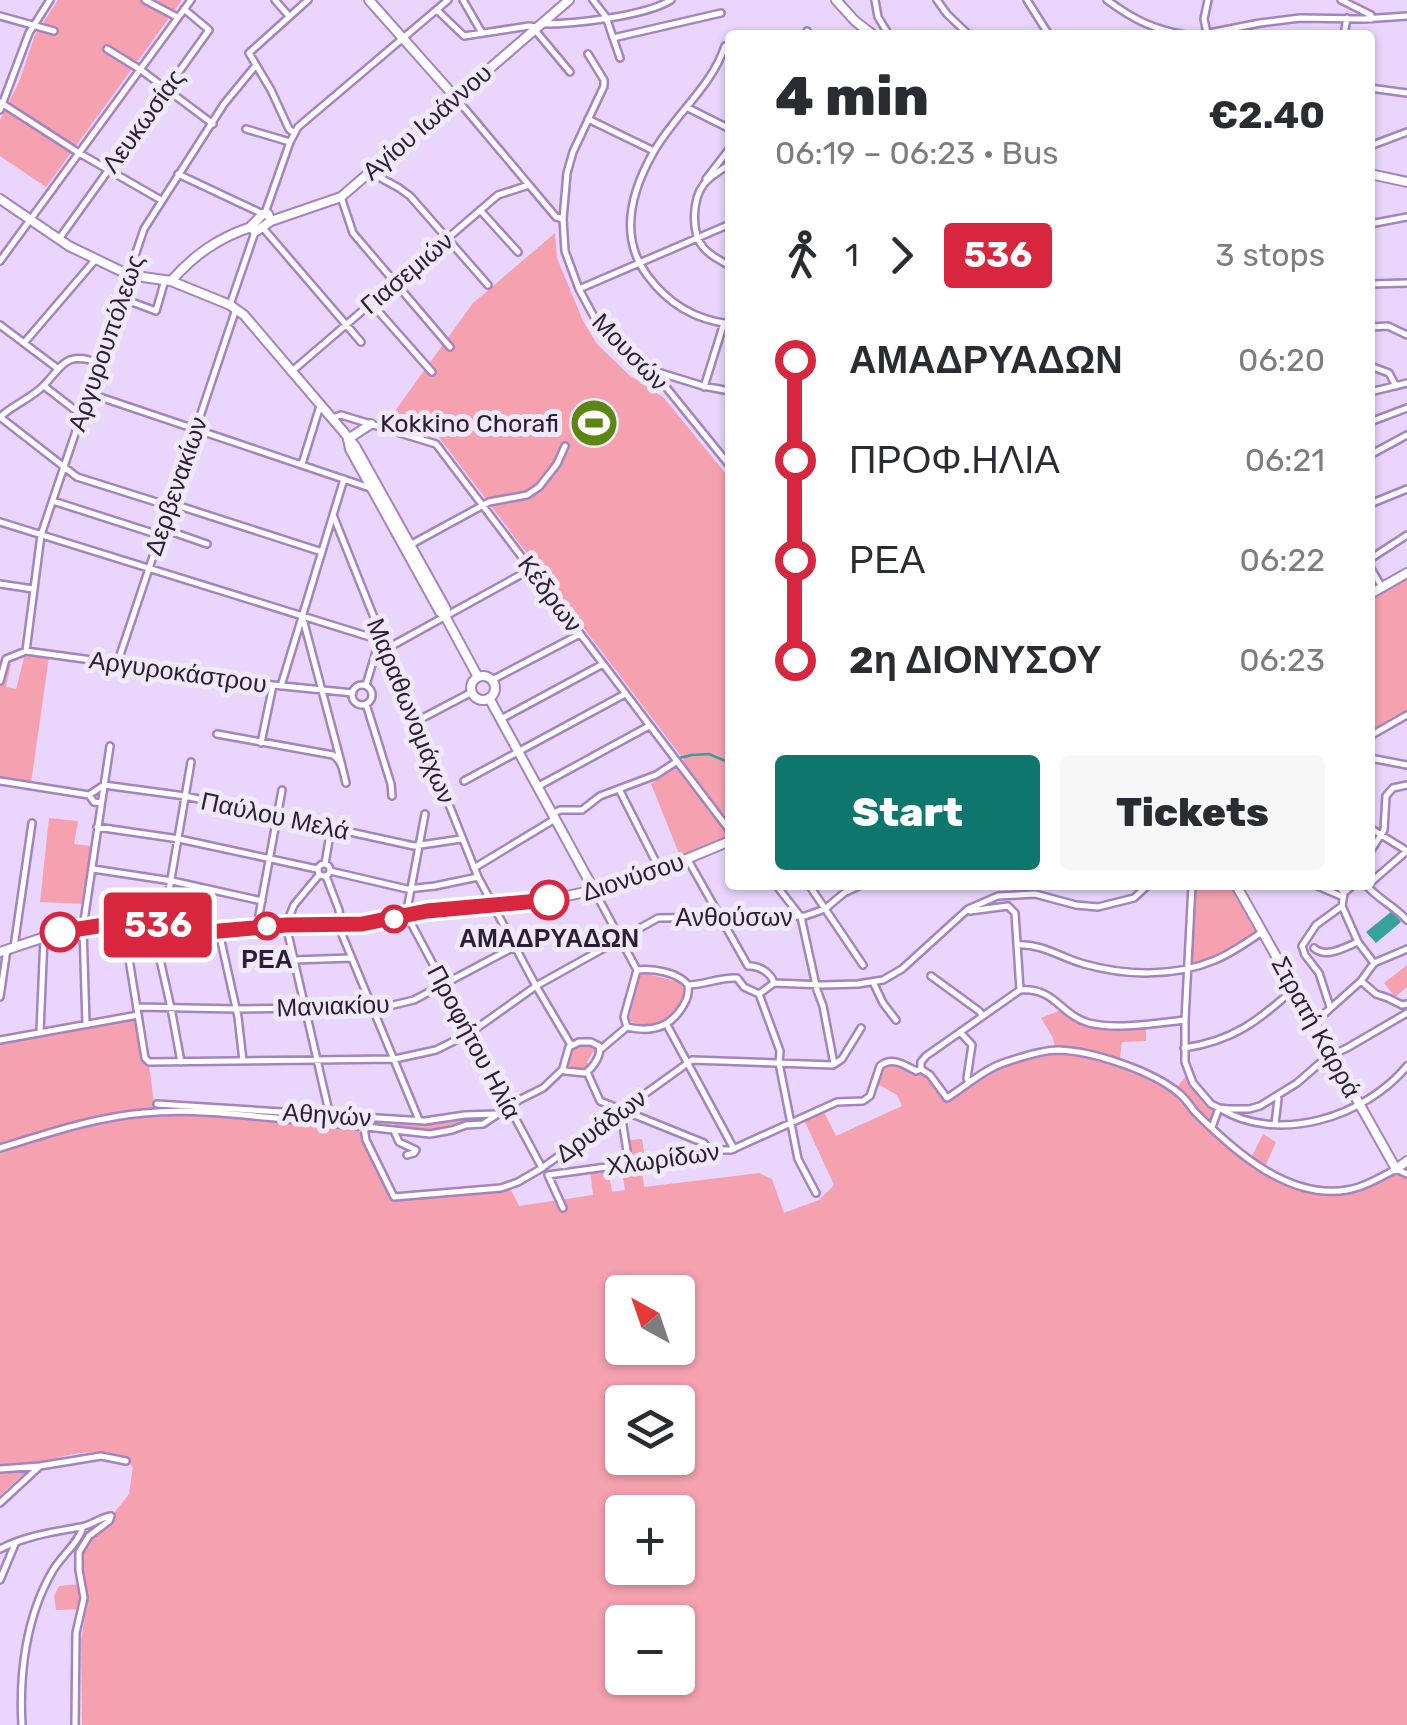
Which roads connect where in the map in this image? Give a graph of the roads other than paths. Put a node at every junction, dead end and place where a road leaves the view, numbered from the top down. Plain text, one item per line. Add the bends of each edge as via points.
1 (50, 0) edge
2 (144, 0) edge
3 (191, 0) edge
4 (275, 0) edge
5 (308, 0) edge
6 (370, 0) edge
7 (448, 0) edge
8 (462, 0) edge
9 (569, 0) edge
10 (593, 0) edge
11 (671, 0) edge
12 (836, 0) edge
13 (875, 0) edge
14 (937, 0) edge
15 (1027, 0) edge
16 (1106, 0) edge
17 (1208, 0) edge
18 (1341, 0) edge
19 (184, 9) junction
20 (437, 10) junction
21 (720, 13) dead end
22 (0, 16) edge
23 (289, 16) junction
24 (1407, 16) edge
25 (178, 18) junction
26 (606, 18) junction
27 (1347, 18) junction
28 (1372, 19) junction
29 (34, 24) junction
30 (538, 27) junction
31 (867, 30) edge
32 (886, 30) edge
33 (964, 30) edge
34 (1046, 30) edge
35 (1159, 30) edge
36 (1203, 30) edge
37 (1224, 30) edge
38 (1345, 30) edge
39 (54, 31) dead end
40 (482, 34) junction
41 (613, 38) junction
42 (403, 39) junction
43 (725, 46) dead end
44 (106, 48) dead end
45 (588, 54) dead end
46 (620, 58) dead end
47 (256, 65) junction
48 (140, 70) junction
49 (570, 72) dead end
50 (167, 89) junction
51 (1375, 89) edge
52 (1407, 93) edge
53 (455, 97) junction
54 (1, 105) edge
55 (688, 108) junction
56 (588, 120) junction
57 (213, 124) junction
58 (725, 127) edge
59 (246, 129) dead end
60 (1407, 132) edge
61 (294, 134) junction
62 (290, 142) junction
63 (1375, 144) edge
64 (654, 151) junction
65 (78, 154) junction
66 (725, 154) edge
67 (725, 168) edge
68 (107, 170) junction
69 (370, 172) junction
70 (178, 174) junction
71 (1375, 174) edge
72 (1407, 182) edge
73 (529, 185) junction
74 (702, 186) junction
75 (341, 197) junction
76 (0, 199) edge
77 (161, 200) junction
78 (480, 210) junction
79 (266, 216) junction
80 (1407, 217) edge
81 (563, 218) junction
82 (30, 220) junction
83 (1375, 223) edge
84 (725, 226) edge
85 (256, 229) junction
86 (446, 238) junction
87 (698, 238) junction
88 (59, 239) junction
89 (518, 252) dead end
90 (96, 259) junction
91 (0, 261) edge
92 (639, 264) junction
93 (725, 264) edge
94 (128, 275) junction
95 (168, 281) junction
96 (394, 281) junction
97 (1407, 283) edge
98 (488, 284) dead end
99 (1375, 284) edge
100 (579, 288) junction
101 (120, 298) junction
102 (371, 303) junction
103 (234, 307) junction
104 (346, 324) junction
105 (725, 324) edge
106 (0, 325) edge
107 (1375, 327) edge
108 (725, 329) edge
109 (1407, 335) edge
110 (361, 342) dead end
111 (24, 343) junction
112 (450, 347) dead end
113 (99, 363) junction
114 (57, 368) junction
115 (1375, 368) edge
116 (291, 372) junction
117 (432, 372) dead end
118 (658, 374) junction
119 (1407, 382) edge
120 (43, 386) junction
121 (704, 386) junction
122 (1396, 386) junction
123 (725, 390) edge
124 (1375, 391) edge
125 (88, 394) junction
126 (320, 406) junction
127 (1407, 408) edge
128 (82, 412) junction
129 (0, 417) edge
130 (332, 418) junction
131 (1375, 420) edge
132 (371, 424) junction
133 (196, 429) junction
134 (1407, 435) edge
135 (348, 439) junction
136 (564, 446) dead end
137 (1375, 452) edge
138 (725, 460) edge
139 (302, 464) junction
140 (64, 467) junction
141 (344, 479) junction
142 (1407, 490) edge
143 (377, 491) junction
144 (52, 501) junction
145 (1375, 502) edge
146 (169, 505) junction
147 (483, 505) junction
148 (333, 515) junction
149 (0, 522) edge
150 (160, 531) junction
151 (1407, 534) edge
152 (41, 535) junction
153 (208, 544) dead end
154 (408, 547) junction
155 (322, 552) junction
156 (1375, 556) edge
157 (148, 568) junction
158 (531, 569) junction
159 (1407, 573) edge
160 (1375, 575) edge
161 (0, 584) edge
162 (1382, 587) junction
163 (33, 589) junction
164 (1375, 591) edge
165 (302, 615) junction
166 (445, 616) junction
167 (580, 634) junction
168 (380, 642) junction
169 (386, 649) junction
170 (26, 651) junction
171 (3, 658) edge
172 (118, 664) junction
173 (603, 664) junction
174 (478, 677) junction
175 (492, 680) junction
176 (0, 681) edge
177 (277, 685) junction
178 (366, 685) junction
179 (323, 690) junction
180 (472, 692) junction
181 (352, 693) junction
182 (625, 694) junction
183 (489, 698) junction
184 (366, 704) junction
185 (1407, 715) edge
186 (500, 719) junction
187 (414, 722) junction
188 (649, 726) junction
189 (1375, 733) edge
190 (217, 734) dead end
191 (261, 743) junction
192 (110, 746) dead end
193 (518, 752) junction
194 (1375, 759) edge
195 (191, 762) dead end
196 (677, 762) junction
197 (1407, 765) edge
198 (342, 766) junction
199 (0, 781) edge
200 (464, 781) dead end
201 (346, 784) dead end
202 (104, 785) junction
203 (1407, 785) edge
204 (537, 786) junction
205 (619, 789) junction
206 (282, 790) dead end
207 (89, 794) junction
208 (186, 796) junction
209 (392, 796) dead end
210 (101, 803) junction
211 (425, 814) dead end
212 (278, 816) junction
213 (554, 816) junction
214 (32, 824) dead end
215 (725, 824) edge
216 (97, 827) junction
217 (331, 828) junction
218 (1375, 831) edge
219 (1381, 835) junction
220 (179, 838) junction
221 (462, 838) junction
222 (725, 843) edge
223 (1375, 844) edge
224 (420, 847) junction
225 (1407, 851) edge
226 (270, 859) junction
227 (688, 860) junction
228 (474, 868) junction
229 (92, 869) junction
230 (660, 870) junction
231 (323, 873) junction
232 (478, 877) junction
233 (1375, 879) edge
234 (172, 881) junction
235 (412, 889) junction
236 (594, 890) junction
237 (780, 890) edge
238 (812, 890) edge
239 (850, 890) edge
240 (1143, 890) edge
241 (1192, 890) edge
242 (1239, 890) edge
243 (1330, 890) edge
244 (1341, 890) edge
245 (1348, 890) edge
246 (1372, 890) edge
247 (1344, 895) junction
248 (262, 900) junction
249 (492, 906) junction
250 (1342, 906) junction
251 (825, 909) junction
252 (968, 909) junction
253 (408, 915) junction
254 (800, 916) junction
255 (721, 917) junction
256 (1407, 920) edge
257 (123, 922) junction
258 (152, 924) junction
259 (286, 925) junction
260 (163, 926) junction
261 (257, 926) junction
262 (341, 926) junction
263 (83, 928) junction
264 (219, 932) junction
265 (1262, 932) junction
266 (44, 937) junction
267 (620, 940) junction
268 (1358, 942) junction
269 (1017, 945) junction
270 (515, 947) junction
271 (1314, 948) dead end
272 (1407, 948) edge
273 (7, 949) edge
274 (352, 958) junction
275 (294, 960) junction
276 (1374, 964) junction
277 (863, 965) dead end
278 (748, 966) junction
279 (1188, 968) junction
280 (637, 970) junction
281 (931, 976) dead end
282 (738, 978) junction
283 (1361, 981) junction
284 (774, 982) junction
285 (873, 982) junction
286 (816, 984) junction
287 (444, 985) junction
288 (688, 985) junction
289 (536, 986) junction
290 (1294, 988) junction
291 (1020, 990) junction
292 (758, 994) junction
293 (0, 997) edge
294 (1407, 1004) edge
295 (1330, 1007) junction
296 (172, 1008) junction
297 (306, 1008) junction
298 (236, 1009) junction
299 (374, 1009) junction
300 (137, 1011) junction
301 (1407, 1013) edge
302 (983, 1016) junction
303 (896, 1020) dead end
304 (1185, 1020) junction
305 (1314, 1023) junction
306 (86, 1024) junction
307 (667, 1025) junction
308 (627, 1027) junction
309 (861, 1028) dead end
310 (40, 1032) junction
311 (960, 1032) junction
312 (470, 1034) junction
313 (0, 1040) edge
314 (570, 1045) junction
315 (1184, 1048) junction
316 (601, 1049) junction
317 (1332, 1055) junction
318 (395, 1059) junction
319 (243, 1061) junction
320 (318, 1061) junction
321 (180, 1062) junction
322 (688, 1062) junction
323 (780, 1063) junction
324 (834, 1064) junction
325 (1407, 1066) edge
326 (922, 1069) junction
327 (563, 1070) junction
328 (588, 1072) junction
329 (969, 1083) junction
330 (1277, 1096) junction
331 (157, 1104) dead end
332 (1360, 1104) junction
333 (510, 1107) junction
334 (1219, 1108) junction
335 (622, 1111) junction
336 (497, 1114) junction
337 (392, 1119) junction
338 (331, 1121) junction
339 (420, 1121) junction
340 (791, 1124) junction
341 (1275, 1124) junction
342 (1212, 1127) junction
343 (364, 1128) junction
344 (392, 1131) junction
345 (0, 1148) edge
346 (734, 1149) junction
347 (710, 1151) junction
348 (407, 1155) dead end
349 (1407, 1161) edge
350 (630, 1164) junction
351 (542, 1168) junction
352 (1396, 1169) junction
353 (1407, 1174) edge
354 (816, 1193) dead end
355 (564, 1208) dead end
356 (126, 1461) dead end
357 (40, 1466) junction
358 (0, 1470) edge
359 (0, 1502) edge
360 (83, 1527) junction
361 (17, 1542) junction
362 (0, 1550) edge
363 (0, 1580) edge
364 (22, 1725) edge
365 (75, 1725) edge

1 - 29 street
2 - 25 street
3 - 19 street
4 - 23 street
5 - 23 street
6 - 42 street
7 - 20 street
8 - 40 street
9 - 30 street, Αγίου Ιωάννου
10 - 26 street
11 - 26 street
12 - 31 street
13 - 32 street
14 - 33 street
15 - 34 street
16 - 35 street
17 - 36 street
18 - 28 street
19 - 25 street
19 - 50 street, Λευκωσίας via 209,30
20 - 40 street via 461,35
20 - 42 street
21 - 41 street
22 - 29 street
23 - 47 street via 250,51
24 - 28 street
25 - 48 street
26 - 30 street
26 - 41 street
27 - 28 street
27 - 37 street
27 - 38 street
29 - 39 street
29 - 54 street
30 - 40 street
30 - 49 street
30 - 53 street, Αγίου Ιωάννου
41 - 46 street
42 - 53 street
42 - 61 street
43 - 55 street
44 - 48 street
45 - 56 street, Μουσών via 604,80
47 - 57 street, Αργυρουπόλεως
47 - 61 street
48 - 50 street
48 - 65 street
50 - 57 street
50 - 68 street, Λευκωσίας
51 - 52 street
53 - 69 street, Αγίου Ιωάννου
53 - 73 street
54 - 65 street
55 - 58 street
55 - 64 street
56 - 64 street
56 - 81 street, Μουσών via 566,174
57 - 70 street, Αργυρουπόλεως
59 - 62 street
60 - 63 street
61 - 62 street
62 - 79 street
64 - 92 street via 633,205 630,233
65 - 68 street
65 - 82 street
66 - 74 street
67 - 74 street
68 - 77 street
68 - 88 street, Λευκωσίας
69 - 75 street, Αγίου Ιωάννου
69 - 86 street via 410,196
70 - 77 street, Αργυρουπόλεως
70 - 79 street
71 - 72 street
73 - 78 street, Γιασεμιών via 498,195
73 - 81 street
74 - 87 street
75 - 79 street, Αγίου Ιωάννου
75 - 96 street via 353,233
76 - 82 street
77 - 94 street, Αργυρουπόλεως
78 - 86 street, Γιασεμιών
78 - 89 street
79 - 85 street
80 - 83 street
81 - 100 street, Μουσών
82 - 88 street
82 - 91 street
84 - 87 street
85 - 95 street via 201,251
85 - 103 street, Δερβενακίων
85 - 104 street
86 - 96 street, Γιασεμιών
86 - 98 street
87 - 92 street
87 - 93 street
88 - 90 street
90 - 94 street
90 - 111 street
92 - 100 street
92 - 105 street via 674,304
94 - 95 street
94 - 101 street, Αργυρουπόλεως
95 - 101 street via 156,311
95 - 103 street
96 - 102 street, Γιασεμιών
96 - 112 street
97 - 99 street
100 - 118 street, Μουσών via 600,328
101 - 113 street, Αργυρουπόλεως
102 - 104 street, Γιασεμιών
102 - 117 street
103 - 116 street
103 - 133 street, Δερβενακίων
104 - 110 street
104 - 116 street, Γιασεμιών
106 - 111 street
107 - 109 street
108 - 121 street
111 - 114 street
113 - 114 street via 74,358
113 - 125 street, Αργυρουπόλεως
114 - 120 street
115 - 122 street via 1389,373
116 - 126 street
118 - 121 street
118 - 138 street, Μουσών
119 - 122 street
120 - 128 street
120 - 129 street
121 - 123 street
122 - 124 street
125 - 128 street, Αργυρουπόλεως
125 - 133 street
126 - 130 street
126 - 139 street
127 - 131 street
128 - 140 street, Αργυρουπόλεως
129 - 140 street
130 - 132 street, Κέδρων
130 - 135 street
132 - 135 street
132 - 147 street, Κέδρων via 436,444
133 - 139 street
133 - 146 street, Δερβενακίων
134 - 137 street
135 - 143 street
136 - 147 street via 539,488
139 - 141 street
140 - 144 street, Αργυρουπόλεως
140 - 146 street
141 - 143 street
141 - 148 street
142 - 145 street
143 - 154 street
144 - 150 street
144 - 152 street, Αργυρουπόλεως
146 - 150 street, Δερβενακίων
146 - 155 street
147 - 154 street
147 - 158 street, Κέδρων
148 - 155 street
148 - 169 street, Μαραθωνομάχων
149 - 152 street
150 - 153 street
150 - 157 street, Δερβενακίων
151 - 156 street
152 - 157 street
152 - 163 street, Αργυρουπόλεως
154 - 166 street
155 - 165 street
157 - 165 street
157 - 172 street, Δερβενακίων
158 - 166 street
158 - 167 street, Κέδρων
159 - 162 street
160 - 162 street
161 - 163 street
162 - 164 street
163 - 170 street, Αργυρουπόλεως
165 - 168 street
165 - 177 street
165 - 179 street
166 - 169 street
166 - 174 street
167 - 173 street, Κέδρων
167 - 175 street
168 - 169 street
168 - 178 street
169 - 187 street, Μαραθωνομάχων
170 - 171 street
170 - 172 street, Αργυροκάστρου
171 - 176 street
172 - 177 street, Αργυροκάστρου
173 - 182 street, Κέδρων
173 - 186 street
174 - 175 street
174 - 180 street
175 - 183 street
177 - 179 street, Αργυροκάστρου
177 - 191 street
178 - 181 street
178 - 184 street via 372,693
179 - 181 street, Αργυροκάστρου
179 - 198 street
180 - 183 street
180 - 187 street
181 - 184 street
182 - 188 street, Κέδρων
182 - 193 street
183 - 186 street
184 - 209 street
185 - 189 street
186 - 193 street
187 - 221 street, Μαραθωνομάχων
188 - 196 street, Κέδρων
188 - 204 street
190 - 191 street
191 - 198 street via 329,754
192 - 202 street
193 - 200 street
193 - 204 street
194 - 197 street
195 - 208 street
196 - 205 street
196 - 215 street, Κέδρων
198 - 201 street
199 - 207 street
202 - 207 street
202 - 208 street, Παύλου Μελά
202 - 210 street
203 - 219 street via 1386,796
204 - 213 street
205 - 213 street via 582,810
205 - 230 street
206 - 212 street
207 - 210 street
208 - 212 street, Παύλου Μελά
208 - 220 street
210 - 216 street
211 - 224 street
212 - 217 street, Παύλου Μελά
212 - 226 street
213 - 228 street
213 - 236 street
214 - 273 street
216 - 220 street
216 - 229 street
217 - 224 street, Παύλου Μελά
217 - 231 street
218 - 219 street
219 - 223 street
219 - 225 street
220 - 226 street
220 - 234 street
221 - 224 street, Παύλου Μελά
221 - 228 street, Μαραθωνομάχων
222 - 227 street, Διονύσου
224 - 235 street
225 - 233 street
226 - 231 street
226 - 248 street
227 - 230 street, Διονύσου
227 - 255 street
228 - 232 street, Μαραθωνομάχων
229 - 234 street
229 - 263 street
230 - 236 street, Διονύσου
231 - 235 street
231 - 259 street via 294,905
231 - 262 street
232 - 235 street
232 - 249 street, Μαραθωνομάχων
234 - 248 street
234 - 260 street
235 - 253 street
236 - 249 street, Διονύσου
236 - 267 street
237 - 254 street
238 - 251 street
239 - 251 street, Ανθούσων
240 - 252 street via 1102,906 1016,894
241 - 279 street
242 - 265 street, Στρατή Καρρά
243 - 247 street
244 - 247 street
245 - 247 street
246 - 256 street
247 - 250 street
248 - 261 street
249 - 253 street, Διονύσου
249 - 270 street, Μαραθωνομάχων
250 - 268 street
250 - 295 street via 1302,946
251 - 254 street, Ανθούσων
251 - 277 street
252 - 269 street via 1012,908
252 - 285 street via 893,976
253 - 262 street, Διονύσου
253 - 287 street, Προφήτου Ηλία
254 - 255 street, Ανθούσων
254 - 286 street
255 - 267 street, Ανθούσων via 664,916
255 - 278 street
257 - 258 street, Διονύσου
257 - 263 street, Διονύσου
257 - 300 street
258 - 260 street, Διονύσου
258 - 296 street
259 - 261 street, Διονύσου
259 - 262 street, Διονύσου
259 - 275 street
260 - 264 street, Διονύσου
261 - 264 street, Διονύσου
262 - 274 street
263 - 266 street, Διονύσου
263 - 306 street
264 - 298 street
265 - 279 street via 1226,956
265 - 290 street, Στρατή Καρρά
266 - 273 street, Διονύσου
266 - 310 street
267 - 280 street
267 - 289 street, Ανθούσων
268 - 271 street via 1325,954
268 - 276 street
269 - 279 street via 1110,970
269 - 291 street
270 - 287 street, Μανιακίου
270 - 289 street, Μαραθωνομάχων
272 - 276 street
273 - 293 street
274 - 275 street
274 - 299 street
275 - 297 street
276 - 283 street
278 - 282 street
278 - 284 street
279 - 304 street
280 - 288 street via 678,976
280 - 308 street
281 - 302 street
282 - 288 street
282 - 292 street
283 - 294 street
283 - 295 street
284 - 286 street
284 - 292 street
285 - 286 street
285 - 303 street
286 - 324 street
287 - 299 street, Μανιακίου
287 - 312 street, Προφήτου Ηλία
288 - 307 street via 688,997
289 - 312 street, Ανθούσων
289 - 314 street, Μαραθωνομάχων
290 - 305 street, Στρατή Καρρά
290 - 315 street via 1242,1030
291 - 302 street
291 - 304 street via 1046,993 1072,1016 1098,1024
292 - 323 street
295 - 305 street
296 - 298 street, Μανιακίου
296 - 300 street, Μανιακίου
296 - 321 street
297 - 298 street, Μανιακίου
297 - 299 street, Μανιακίου
297 - 320 street
298 - 319 street
299 - 318 street
300 - 306 street, Μανιακίου
300 - 321 street, Ανθούσων via 146,1060
301 - 317 street
302 - 311 street
304 - 315 street
305 - 317 street, Στρατή Καρρά
306 - 310 street, Μανιακίου
307 - 308 street
307 - 322 street
308 - 316 street
309 - 324 street
310 - 313 street, Μανιακίου
311 - 326 street via 923,1059
311 - 329 street via 972,1045
312 - 318 street, Ανθούσων
312 - 333 street, Προφήτου Ηλία
314 - 316 street via 591,1042
314 - 327 street
315 - 334 street via 1190,1077
316 - 328 street
317 - 330 street
317 - 332 street, Στρατή Καρρά
318 - 320 street, Ανθούσων
318 - 339 street
319 - 320 street, Ανθούσων
319 - 321 street, Ανθούσων
320 - 338 street
322 - 323 street
322 - 335 street, Δρυάδων
322 - 346 street
323 - 324 street
323 - 340 street
325 - 332 street
326 - 329 street via 948,1098
326 - 340 street, Χλωρίδων via 884,1063 866,1100 837,1102
327 - 328 street
327 - 333 street, Αθηνών
328 - 335 street via 599,1099
329 - 342 street via 1006,1062 1053,1051 1084,1054 1158,1080
330 - 334 street via 1249,1109
330 - 341 street
331 - 338 street, Αθηνών
332 - 341 street via 1314,1122
332 - 352 street, Στρατή Καρρά
333 - 336 street, Αθηνών
333 - 351 street, Προφήτου Ηλία
334 - 341 street
334 - 342 street
335 - 347 street
335 - 350 street
335 - 351 street, Δρυάδων
336 - 339 street, Αθηνών
336 - 344 street, Αθηνών via 483,1124 433,1134
337 - 338 street, Αθηνών
337 - 339 street, Αθηνών
337 - 344 street
338 - 343 street, Αθηνών
338 - 345 street via 145,1113
340 - 346 street, Χλωρίδων
340 - 354 street via 798,1159
342 - 352 street via 1257,1165 1305,1188 1351,1189
343 - 344 street, Αθηνών
343 - 351 street, Δρυάδων via 394,1196 501,1188
344 - 348 street via 416,1150
346 - 347 street, Χλωρίδων
347 - 350 street, Χλωρίδων
349 - 352 street
350 - 355 street, Χλωρίδων via 548,1175
352 - 353 street
356 - 357 street via 101,1456
357 - 358 street
357 - 359 street
360 - 361 street
360 - 364 street via 36,1607 25,1657
360 - 365 street via 112,1518 80,1552 84,1598 76,1633
361 - 362 street
361 - 363 street

